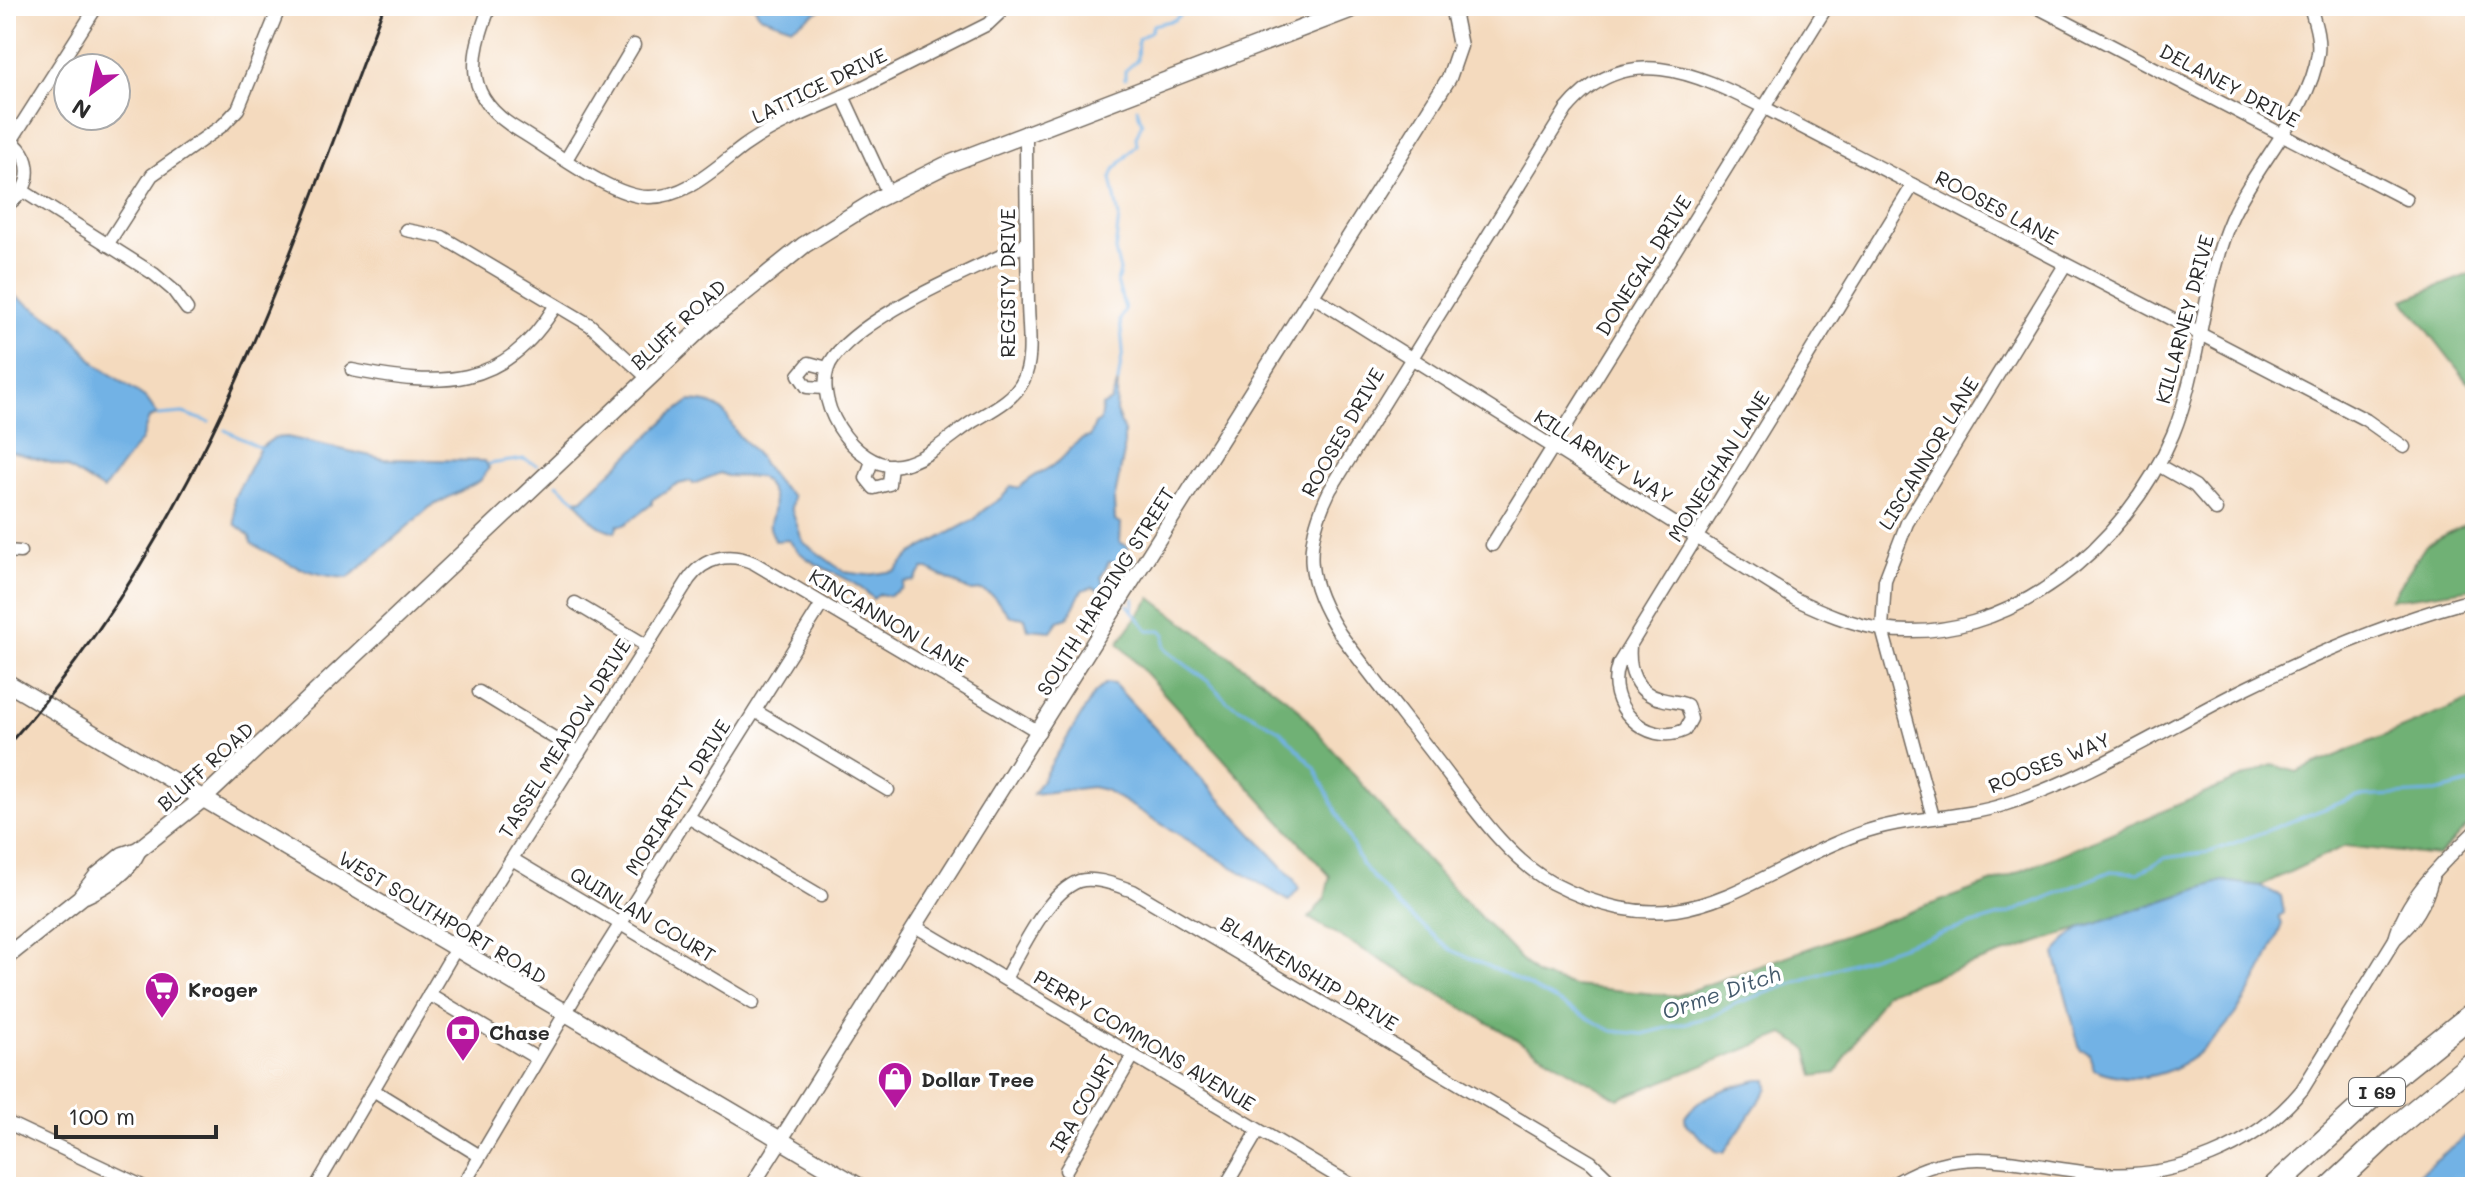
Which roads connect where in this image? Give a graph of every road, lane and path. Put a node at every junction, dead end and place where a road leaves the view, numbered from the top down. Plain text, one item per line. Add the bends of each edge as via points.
1 (97, 6) edge
2 (280, 6) edge
3 (490, 6) edge
4 (1007, 6) edge
5 (1360, 6) edge
6 (1452, 6) edge
7 (1827, 6) edge
8 (2035, 6) edge
9 (2310, 6) edge
10 (634, 45) dead end
11 (843, 96) junction
12 (1763, 107) junction
13 (1566, 110) joint
14 (1026, 132) junction
15 (2280, 134) junction
16 (9, 140) edge
17 (567, 158) junction
18 (1913, 185) junction
19 (23, 191) junction
20 (888, 193) junction
21 (2406, 199) dead end
22 (6, 205) edge
23 (406, 230) dead end
24 (1027, 244) junction
25 (107, 245) junction
26 (2065, 265) junction
27 (1314, 297) junction
28 (556, 305) junction
29 (187, 309) dead end
30 (2197, 333) junction
31 (1409, 358) junction
32 (827, 368) junction
33 (352, 370) dead end
34 (648, 378) junction
35 (824, 388) junction
36 (2404, 447) dead end
37 (1553, 449) junction
38 (872, 461) junction
39 (891, 465) junction
40 (2158, 465) junction
41 (2216, 510) dead end
42 (1697, 538) junction
43 (1492, 545) dead end
44 (715, 559) joint
45 (575, 603) dead end
46 (2461, 603) dead end
47 (822, 604) junction
48 (1882, 629) junction
49 (647, 646) junction
50 (1630, 646) junction
51 (6, 682) edge
52 (479, 692) dead end
53 (755, 711) junction
54 (1039, 732) junction
55 (579, 753) junction
56 (888, 790) dead end
57 (204, 798) junction
58 (688, 817) junction
59 (1933, 817) junction
60 (2475, 831) edge
61 (512, 859) junction
62 (1548, 880) joint
63 (821, 896) dead end
64 (620, 924) junction
65 (915, 926) junction
66 (456, 948) junction
67 (6, 957) edge
68 (1005, 979) junction
69 (429, 994) junction
70 (753, 1003) dead end
71 (566, 1012) junction
72 (2475, 1012) edge
73 (1133, 1056) junction
74 (538, 1059) junction
75 (2475, 1061) edge
76 (373, 1090) junction
77 (6, 1122) edge
78 (1258, 1131) junction
79 (781, 1140) junction
80 (480, 1156) junction
81 (1066, 1170) dead end
82 (144, 1187) edge
83 (316, 1187) edge
84 (462, 1187) edge
85 (751, 1187) edge
86 (860, 1187) edge
87 (1225, 1187) edge
88 (1355, 1187) edge
89 (1617, 1187) edge
90 (1889, 1187) edge
91 (2274, 1187) edge
92 (2331, 1187) edge

1 - 16 street
2 - 25 street via 238,109 152,175
3 - 17 street via 475,47 477,83 486,102 504,121
4 - 11 street, LATTICE DRIVE via 988,24
5 - 14 main road, BLUFF ROAD
6 - 27 street, SOUTH HARDING STREET via 1460,46 1449,78
7 - 12 street, DONEGAL DRIVE
8 - 15 street, DELANEY DRIVE
9 - 15 street, KILLARNEY DRIVE via 2318,54 2308,88
10 - 17 street
11 - 17 street, LATTICE DRIVE via 766,132 671,194 648,197 617,189
11 - 20 street
12 - 13 street, ROOSES LANE via 1705,78 1647,68 1604,79
12 - 18 street, ROOSES LANE
12 - 37 street, DONEGAL DRIVE
13 - 31 street, ROOSES DRIVE
14 - 20 main road, BLUFF ROAD
14 - 24 street, REGISTY DRIVE
15 - 21 street, DELANEY DRIVE
15 - 30 street, KILLARNEY DRIVE via 2231,219
16 - 19 street via 27,162
18 - 26 street, ROOSES LANE
18 - 42 street, MONEGHAN LANE
19 - 22 street
19 - 25 street
20 - 34 main road, BLUFF ROAD via 759,278
23 - 28 street via 442,237
24 - 32 street via 897,309 841,349
24 - 39 street, REGISTY DRIVE via 1028,362 1019,388 917,459
25 - 29 street via 162,280
26 - 30 street, ROOSES LANE
26 - 48 street, LISCANNOR LANE via 1907,523 1885,580
27 - 31 street, KILLARNEY WAY
27 - 54 street, SOUTH HARDING STREET
28 - 33 street via 526,344 478,373 421,382
28 - 34 street via 590,325
30 - 36 street, ROOSES LANE via 2366,420
30 - 40 street, KILLARNEY DRIVE via 2189,390
31 - 37 street, KILLARNEY WAY
31 - 62 street, ROOSES DRIVE via 1316,517 1312,577 1321,605 1340,634 1484,821
32 - 35 street
32 - 35 street via 809,363 799,375 807,387
34 - 57 main road, BLUFF ROAD
35 - 38 street via 832,413 855,448
37 - 42 street, KILLARNEY WAY
37 - 43 street, DONEGAL DRIVE
38 - 39 street
38 - 39 street via 866,478 874,488 889,484
40 - 41 street via 2195,486
40 - 48 street, KILLARNEY DRIVE via 2102,541 2030,598 1966,624
42 - 48 street, KILLARNEY WAY via 1795,599 1837,618
42 - 50 street, MONEGHAN LANE
44 - 47 street, KINCANNON LANE via 749,561
44 - 49 street, TASSEL MEADOW DRIVE via 691,575
45 - 49 street
46 - 59 street, ROOSES WAY via 2404,619 2259,682 2120,754 2007,804
47 - 53 street, MORIARITY DRIVE
47 - 54 street, KINCANNON LANE
48 - 59 street, LISCANNOR LANE
49 - 55 street, TASSEL MEADOW DRIVE
50 - 50 street, MONEGHAN LANE via 1635,682 1652,696 1687,705 1691,719 1685,730 1664,733 1645,728 1618,704 1613,679
51 - 57 main road, WEST SOUTHPORT ROAD
52 - 55 street
53 - 56 street
53 - 58 street, MORIARITY DRIVE
54 - 65 street, SOUTH HARDING STREET
55 - 61 street, TASSEL MEADOW DRIVE
57 - 66 main road, WEST SOUTHPORT ROAD
57 - 67 main road, BLUFF ROAD via 138,850 132,863 110,881
58 - 63 street
58 - 64 street, MORIARITY DRIVE
59 - 62 street, ROOSES WAY via 1858,834 1689,910 1617,907
60 - 90 street via 2432,879 2428,897 2395,939 2288,1107 2257,1131 2207,1158 2155,1172 2129,1174 1968,1157 1934,1162
61 - 64 street, QUINLAN COURT
61 - 66 street, TASSEL MEADOW DRIVE
64 - 70 street, QUINLAN COURT
64 - 71 street, MORIARITY DRIVE
65 - 68 street, PERRY COMMONS AVENUE
65 - 79 street, SOUTH HARDING STREET
66 - 69 street, TASSEL MEADOW DRIVE
66 - 71 main road, WEST SOUTHPORT ROAD
68 - 73 street, PERRY COMMONS AVENUE
68 - 89 street, BLANKENSHIP DRIVE via 1064,891 1080,881 1133,891 1591,1162
69 - 74 street
69 - 76 street, TASSEL MEADOW DRIVE
71 - 74 street, MORIARITY DRIVE
71 - 79 main road, WEST SOUTHPORT ROAD
72 - 91 highway, I 69 via 2388,1082
73 - 78 street, PERRY COMMONS AVENUE
73 - 81 street, IRA COURT
74 - 80 street, MORIARITY DRIVE
75 - 92 highway, I 69
76 - 80 street
76 - 83 street, TASSEL MEADOW DRIVE
77 - 82 street
78 - 87 street
78 - 88 street, PERRY COMMONS AVENUE
79 - 85 street, SOUTH HARDING STREET
79 - 86 main road, WEST SOUTHPORT ROAD
80 - 84 street, MORIARITY DRIVE

